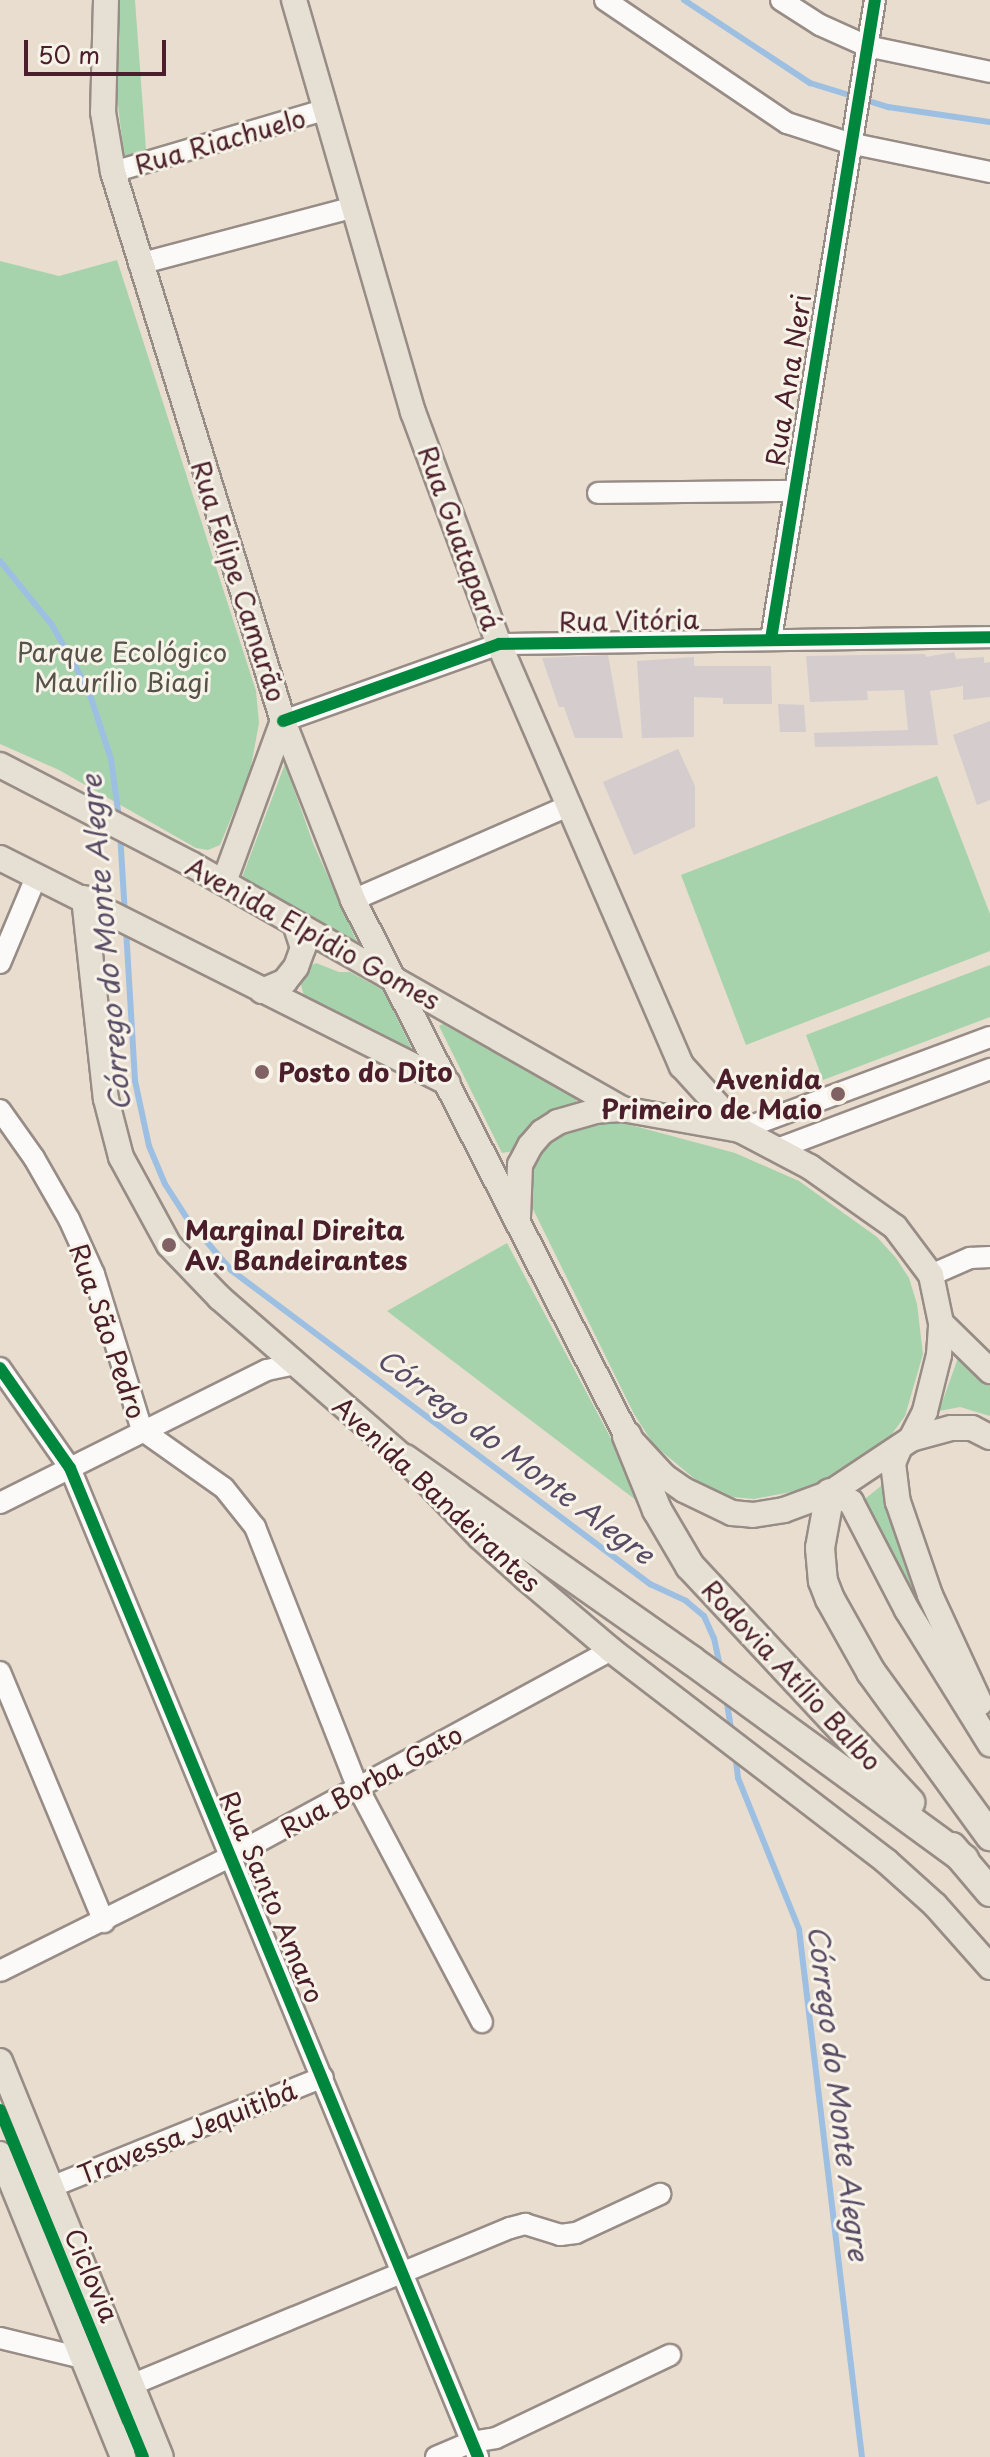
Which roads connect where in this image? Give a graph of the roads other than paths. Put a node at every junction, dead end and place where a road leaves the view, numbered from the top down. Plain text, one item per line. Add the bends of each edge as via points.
1 (106, 0) edge
2 (294, 0) edge
3 (605, 0) edge
4 (781, 0) edge
5 (875, 0) edge
6 (865, 57) junction
7 (990, 72) edge
8 (327, 109) junction
9 (851, 135) junction
10 (113, 172) junction
11 (990, 172) edge
12 (355, 207) junction
13 (139, 264) junction
14 (793, 491) junction
15 (598, 493) dead end
16 (990, 637) edge
17 (771, 639) junction
18 (499, 644) junction
19 (283, 721) junction
20 (0, 765) edge
21 (570, 805) junction
22 (0, 858) edge
23 (37, 875) junction
24 (224, 882) junction
25 (84, 898) junction
26 (353, 900) junction
27 (295, 924) junction
28 (0, 963) edge
29 (393, 976) junction
30 (262, 991) junction
31 (990, 1037) edge
32 (990, 1069) edge
33 (448, 1083) junction
34 (622, 1109) junction
35 (0, 1110) edge
36 (740, 1130) junction
37 (777, 1149) junction
38 (518, 1217) junction
39 (990, 1257) edge
40 (931, 1275) junction
41 (941, 1323) junction
42 (295, 1364) junction
43 (0, 1368) edge
44 (990, 1371) edge
45 (142, 1430) junction
46 (627, 1436) junction
47 (990, 1437) edge
48 (905, 1444) junction
49 (405, 1459) junction
50 (70, 1468) junction
51 (830, 1493) junction
52 (0, 1503) edge
53 (611, 1650) junction
54 (0, 1672) edge
55 (990, 1724) edge
56 (990, 1744) edge
57 (358, 1788) junction
58 (990, 1836) edge
59 (232, 1856) junction
60 (964, 1859) junction
61 (990, 1892) edge
62 (104, 1922) junction
63 (990, 1967) edge
64 (0, 1971) edge
65 (482, 2022) dead end
66 (0, 2061) edge
67 (323, 2077) junction
68 (0, 2154) edge
69 (51, 2187) junction
70 (660, 2194) dead end
71 (403, 2275) junction
72 (0, 2338) edge
73 (670, 2355) dead end
74 (82, 2358) junction
75 (135, 2396) junction
76 (475, 2450) edge
77 (122, 2456) edge
78 (161, 2457) edge
79 (436, 2457) edge

1 - 10 main road, Rua Felipe Camarão via 103,112
2 - 8 main road, Rua Guatapará
3 - 9 street via 787,123
4 - 6 street
5 - 6 street, Rua Ana Neri
6 - 7 street
6 - 9 street, Rua Ana Neri
8 - 10 street, Rua Riachuelo
8 - 12 main road, Rua Guatapará
9 - 11 street
9 - 14 street, Rua Ana Neri
10 - 13 main road, Rua Felipe Camarão
12 - 13 street
12 - 18 main road, Rua Guatapará via 413,412
13 - 19 main road, Rua Felipe Camarão
14 - 15 street
14 - 17 street, Rua Ana Neri
16 - 17 street, Rua Vitória
17 - 18 street, Rua Vitória
18 - 19 street, Rua Vitória
18 - 21 main road, Rua Guatapará
19 - 24 main road
19 - 26 main road, Rua Felipe Camarão
20 - 24 main road, Avenida Elpídio Gomes
21 - 26 street
21 - 36 main road, Rua Guatapará via 682,1066
22 - 23 main road
23 - 25 main road
23 - 28 street
24 - 27 main road, Avenida Elpídio Gomes
25 - 30 main road
25 - 42 main road, Avenida Bandeirantes via 106,1099 121,1157 169,1245
26 - 29 main road, Rua Felipe Camarão
27 - 29 main road, Avenida Elpídio Gomes
27 - 30 main road via 303,948 296,967 285,981
29 - 33 main road, Rua Felipe Camarão
29 - 34 main road, Avenida Elpídio Gomes
30 - 33 main road
31 - 36 street
32 - 37 street
33 - 38 main road, Rua Felipe Camarão
34 - 36 main road
34 - 38 main road via 574,1117 542,1132 520,1165
35 - 45 street, Rua São Pedro via 69,1219 94,1274
36 - 37 main road
37 - 40 main road via 895,1227
38 - 46 main road
39 - 40 street via 970,1258
40 - 41 main road
41 - 44 main road
41 - 48 main road via 925,1411
42 - 45 street via 267,1370
42 - 49 main road, Avenida Bandeirantes
43 - 50 street, Rua Santo Amaro
45 - 50 street
45 - 57 street, Rua São Pedro via 224,1488 255,1527
46 - 51 main road via 664,1476 732,1513 784,1510
46 - 60 highway, Rodovia Atílio Balbo via 657,1510 690,1566
47 - 48 main road via 972,1428 951,1428
48 - 51 main road
48 - 55 main road via 893,1463 898,1502 930,1595
49 - 53 main road, Avenida Bandeirantes via 480,1537
49 - 60 highway
50 - 52 street
50 - 59 street, Rua Santo Amaro
51 - 56 main road via 851,1502 907,1610
51 - 58 highway, Rodovia Atílio Balbo via 820,1548 830,1599 871,1672
53 - 57 street, Rua Borba Gato
53 - 63 main road, Avenida Bandeirantes via 886,1861 935,1905
54 - 62 street
57 - 59 street, Rua Borba Gato
57 - 65 street, Rua São Pedro
59 - 62 street, Rua Borba Gato
59 - 67 street, Rua Santo Amaro
60 - 61 highway, Rodovia Atílio Balbo
62 - 64 street, Rua Borba Gato
66 - 69 main road
67 - 69 street, Travessa Jequitibá
67 - 71 street, Rua Santo Amaro
68 - 74 main road
69 - 75 main road
70 - 71 street via 576,2233 560,2235 525,2224 510,2228
71 - 75 street
71 - 76 street, Rua Santo Amaro
72 - 74 street
73 - 76 street
74 - 77 main road
75 - 77 street
75 - 78 main road
76 - 79 street

